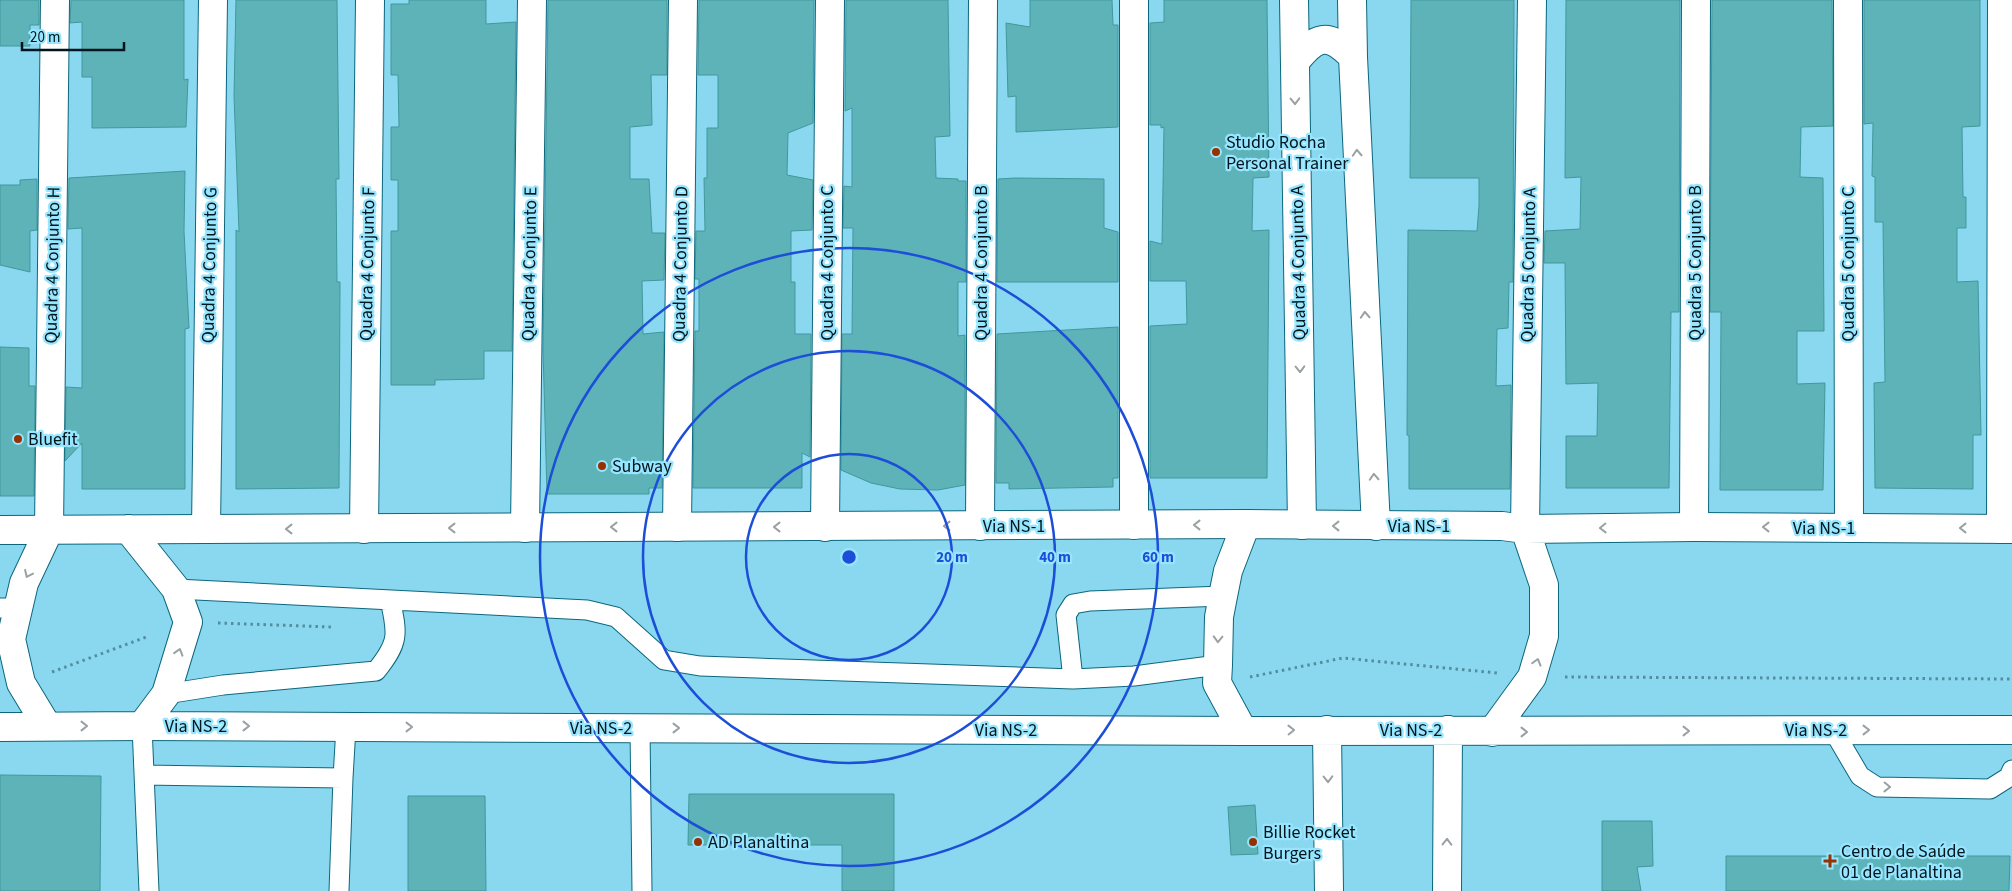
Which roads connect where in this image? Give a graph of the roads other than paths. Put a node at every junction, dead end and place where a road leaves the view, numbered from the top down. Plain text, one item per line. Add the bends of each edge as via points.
1 (55, 0) edge
2 (212, 0) edge
3 (370, 0) edge
4 (532, 0) edge
5 (683, 0) edge
6 (830, 0) edge
7 (983, 0) edge
8 (1134, 0) edge
9 (1294, 0) edge
10 (1352, 0) edge
11 (1532, 0) edge
12 (1696, 0) edge
13 (1848, 0) edge
14 (2002, 0) edge
15 (1352, 57) junction
16 (1294, 62) junction
17 (1246, 524) junction
18 (1134, 525) junction
19 (1302, 525) junction
20 (825, 526) junction
21 (980, 526) junction
22 (1376, 526) junction
23 (677, 527) junction
24 (1694, 527) junction
25 (526, 528) junction
26 (1849, 528) junction
27 (128, 529) junction
28 (206, 529) junction
29 (364, 529) junction
30 (1525, 529) junction
31 (2006, 529) edge
32 (0, 530) edge
33 (49, 530) junction
34 (176, 589) junction
35 (1223, 596) junction
36 (390, 600) junction
37 (9, 608) edge
38 (1218, 665) junction
39 (10, 673) edge
40 (1073, 679) junction
41 (166, 694) junction
42 (47, 726) junction
43 (142, 726) junction
44 (0, 727) edge
45 (346, 727) junction
46 (640, 728) junction
47 (1327, 730) junction
48 (1448, 730) junction
49 (1833, 730) junction
50 (2012, 730) edge
51 (1243, 731) junction
52 (1492, 732) junction
53 (2012, 770) edge
54 (144, 775) junction
55 (343, 778) junction
56 (149, 891) edge
57 (339, 891) edge
58 (642, 891) edge
59 (1330, 891) edge
60 (1447, 891) edge

1 - 33 street, Quadra 4 Conjunto H
2 - 28 street, Quadra 4 Conjunto G
3 - 29 street, Quadra 4 Conjunto F
4 - 25 street, Quadra 4 Conjunto E
5 - 23 street, Quadra 4 Conjunto D
6 - 20 street, Quadra 4 Conjunto C
7 - 21 street, Quadra 4 Conjunto B
8 - 18 street
9 - 16 street, Quadra 4 Conjunto A
10 - 15 street
11 - 30 street, Quadra 5 Conjunto A
12 - 24 street, Quadra 5 Conjunto B
13 - 26 street, Quadra 5 Conjunto C
14 - 31 street
15 - 16 street via 1340,45 1326,39 1310,44
22 -> 15 street
16 -> 19 street, Quadra 4 Conjunto A
17 -> 18 street, Via NS-1
17 - 19 street, Via NS-1
17 - 35 street via 1228,571
18 - 21 street, Via NS-1
22 -> 19 street, Via NS-1
21 -> 20 street, Via NS-1
20 -> 23 street
22 - 30 street, Via NS-1 via 1502,526
23 -> 25 street
26 -> 24 street, Via NS-1
24 -> 30 street, Via NS-1
25 -> 29 street
31 -> 26 street, Via NS-1
27 - 28 street
27 - 33 street
27 - 34 street
29 -> 28 street
52 -> 30 street, Quadra 5 Conjunto A via 1532,677 1544,636 1544,585
32 - 33 street
33 -> 37 street
34 - 36 lane
41 -> 34 street via 188,622
35 -> 38 street
35 - 40 lane via 1073,604 1066,615
36 - 40 lane via 587,610 616,617 664,660 700,666
36 - 41 lane via 397,629 390,654 376,671 223,685
37 - 39 street
38 - 40 lane via 1134,676
38 - 51 street via 1217,683
39 - 42 street via 21,683
41 - 43 street
42 -> 43 street, Via NS-2
42 - 44 street, Via NS-2
43 -> 45 street, Via NS-2
43 - 54 lane
45 -> 46 street, Via NS-2
45 - 55 lane
46 -> 51 street, Via NS-2
46 - 58 lane
47 - 48 street, Via NS-2
51 -> 47 street, Via NS-2
47 -> 59 street
48 - 52 street, Via NS-2
60 -> 48 street
49 -> 50 street, Via NS-2
52 -> 49 street, Via NS-2
49 -> 53 lane via 1860,776 1877,787 1990,789 2009,777
54 - 55 lane
54 - 56 lane
55 - 57 lane

